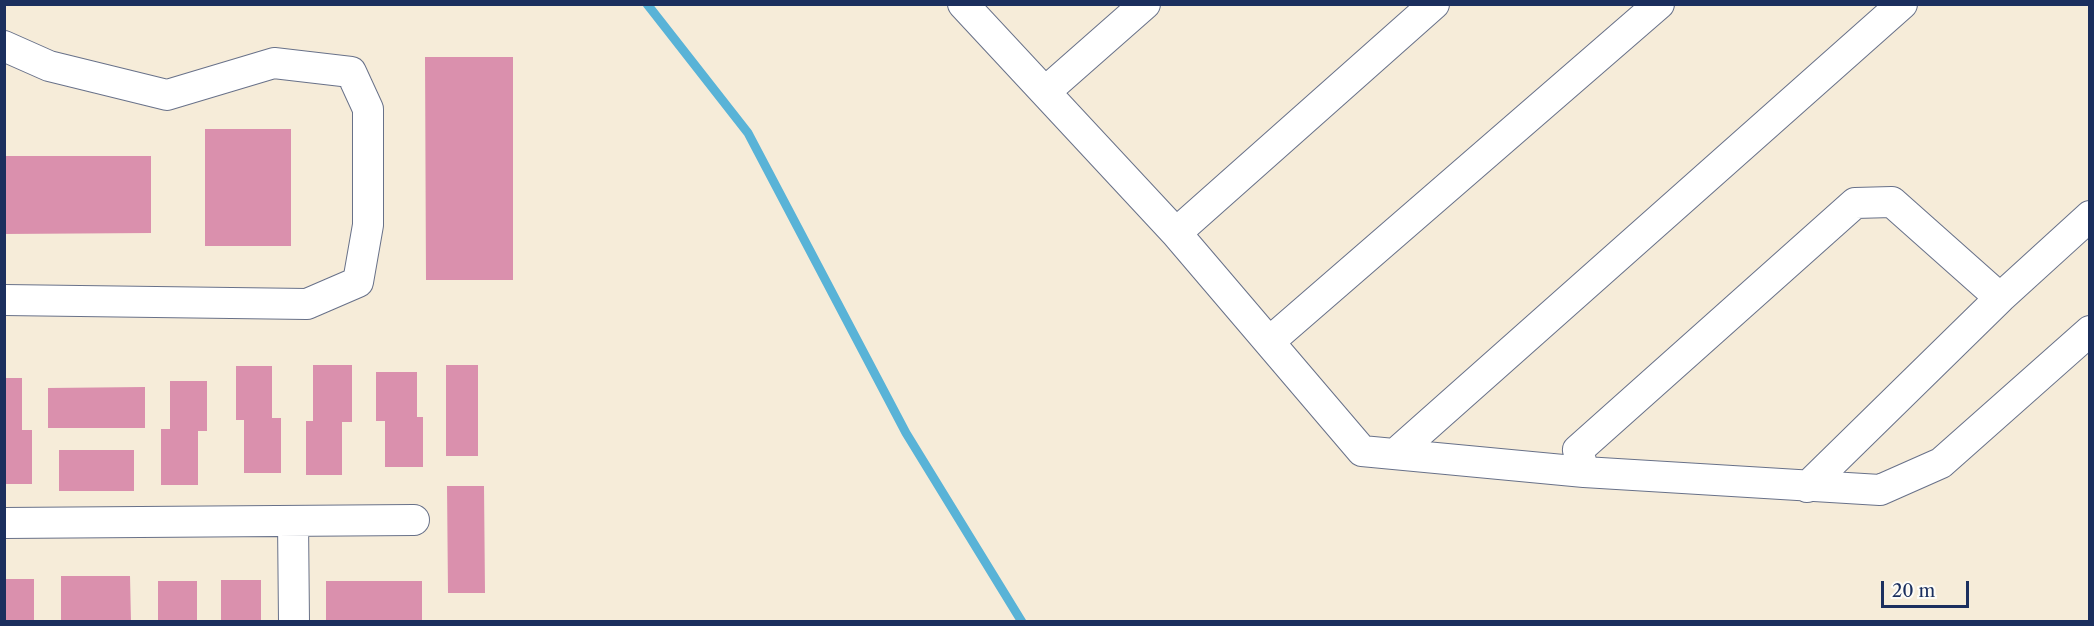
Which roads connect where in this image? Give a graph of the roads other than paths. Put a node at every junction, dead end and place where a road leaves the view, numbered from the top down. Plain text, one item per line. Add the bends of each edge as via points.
1 (963, 4) edge
2 (1145, 4) edge
3 (1434, 4) edge
4 (1659, 4) edge
5 (1902, 4) edge
6 (4, 46) edge
7 (1045, 93) junction
8 (2090, 216) edge
9 (1176, 233) junction
10 (2000, 298) junction
11 (4, 300) edge
12 (2090, 330) edge
13 (1269, 342) junction
14 (1395, 454) junction
15 (1584, 472) junction
16 (1808, 486) junction
17 (414, 520) dead end
18 (294, 521) junction
19 (4, 523) edge
20 (294, 621) edge

1 - 7 lane
2 - 7 lane
3 - 9 lane
4 - 13 lane
5 - 14 lane
6 - 11 lane via 49,66 167,95 274,63 351,72 368,109 368,225 358,282 307,304
7 - 9 lane
8 - 10 lane
9 - 13 lane
10 - 15 lane via 1892,202 1855,203 1578,450
10 - 16 lane
12 - 16 lane via 1941,463 1880,490
13 - 14 lane via 1362,451
14 - 15 lane
15 - 16 lane
17 - 18 lane
18 - 19 lane
18 - 20 lane

